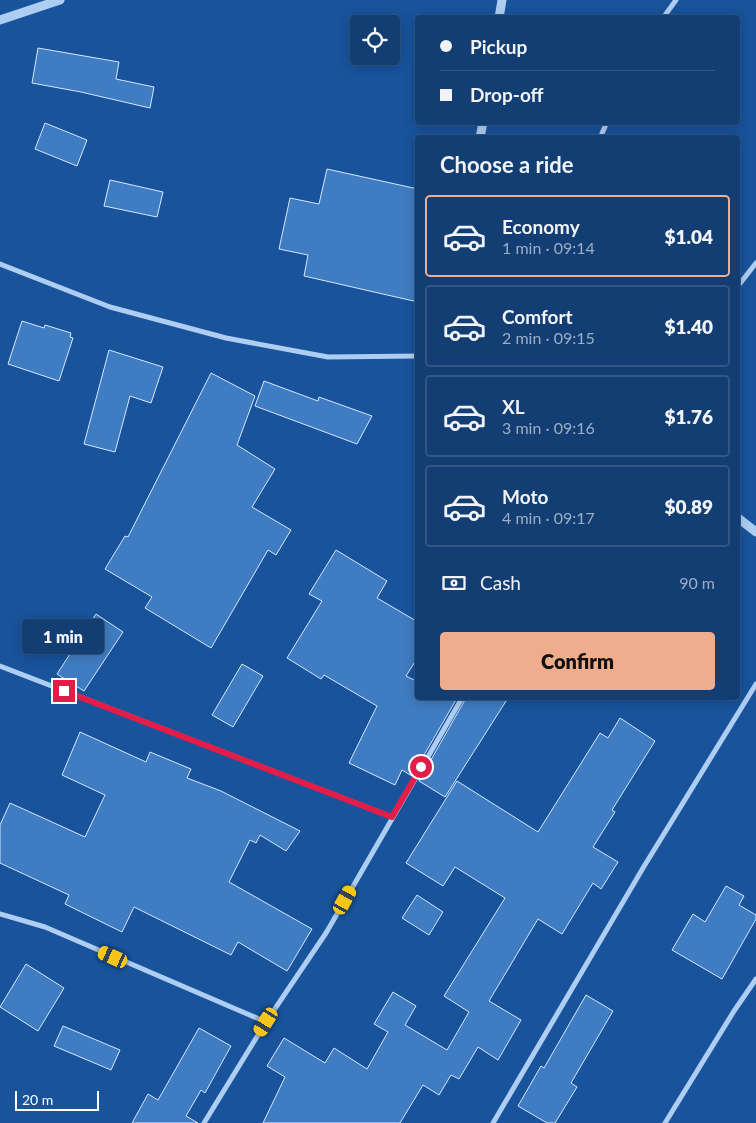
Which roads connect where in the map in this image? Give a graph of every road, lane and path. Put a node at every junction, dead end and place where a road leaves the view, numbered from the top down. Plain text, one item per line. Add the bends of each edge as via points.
1 (60, 0) edge
2 (502, 0) edge
3 (676, 0) edge
4 (500, 15) edge
5 (665, 15) edge
6 (0, 20) edge
7 (756, 263) edge
8 (0, 264) edge
9 (740, 283) edge
10 (415, 356) edge
11 (740, 520) edge
12 (756, 532) edge
13 (0, 666) edge
14 (756, 684) edge
15 (461, 700) edge
16 (392, 817) junction
17 (0, 914) edge
18 (756, 979) edge
19 (266, 1022) junction
20 (204, 1123) edge
21 (493, 1123) edge
22 (665, 1123) edge

1 - 6 street
2 - 4 street
3 - 5 street
7 - 9 street
8 - 10 street via 110,307 226,338 328,357
11 - 12 street
13 - 16 street
14 - 21 street
15 - 16 street
16 - 19 street via 326,934
17 - 19 street via 45,927
18 - 22 street
19 - 20 street

